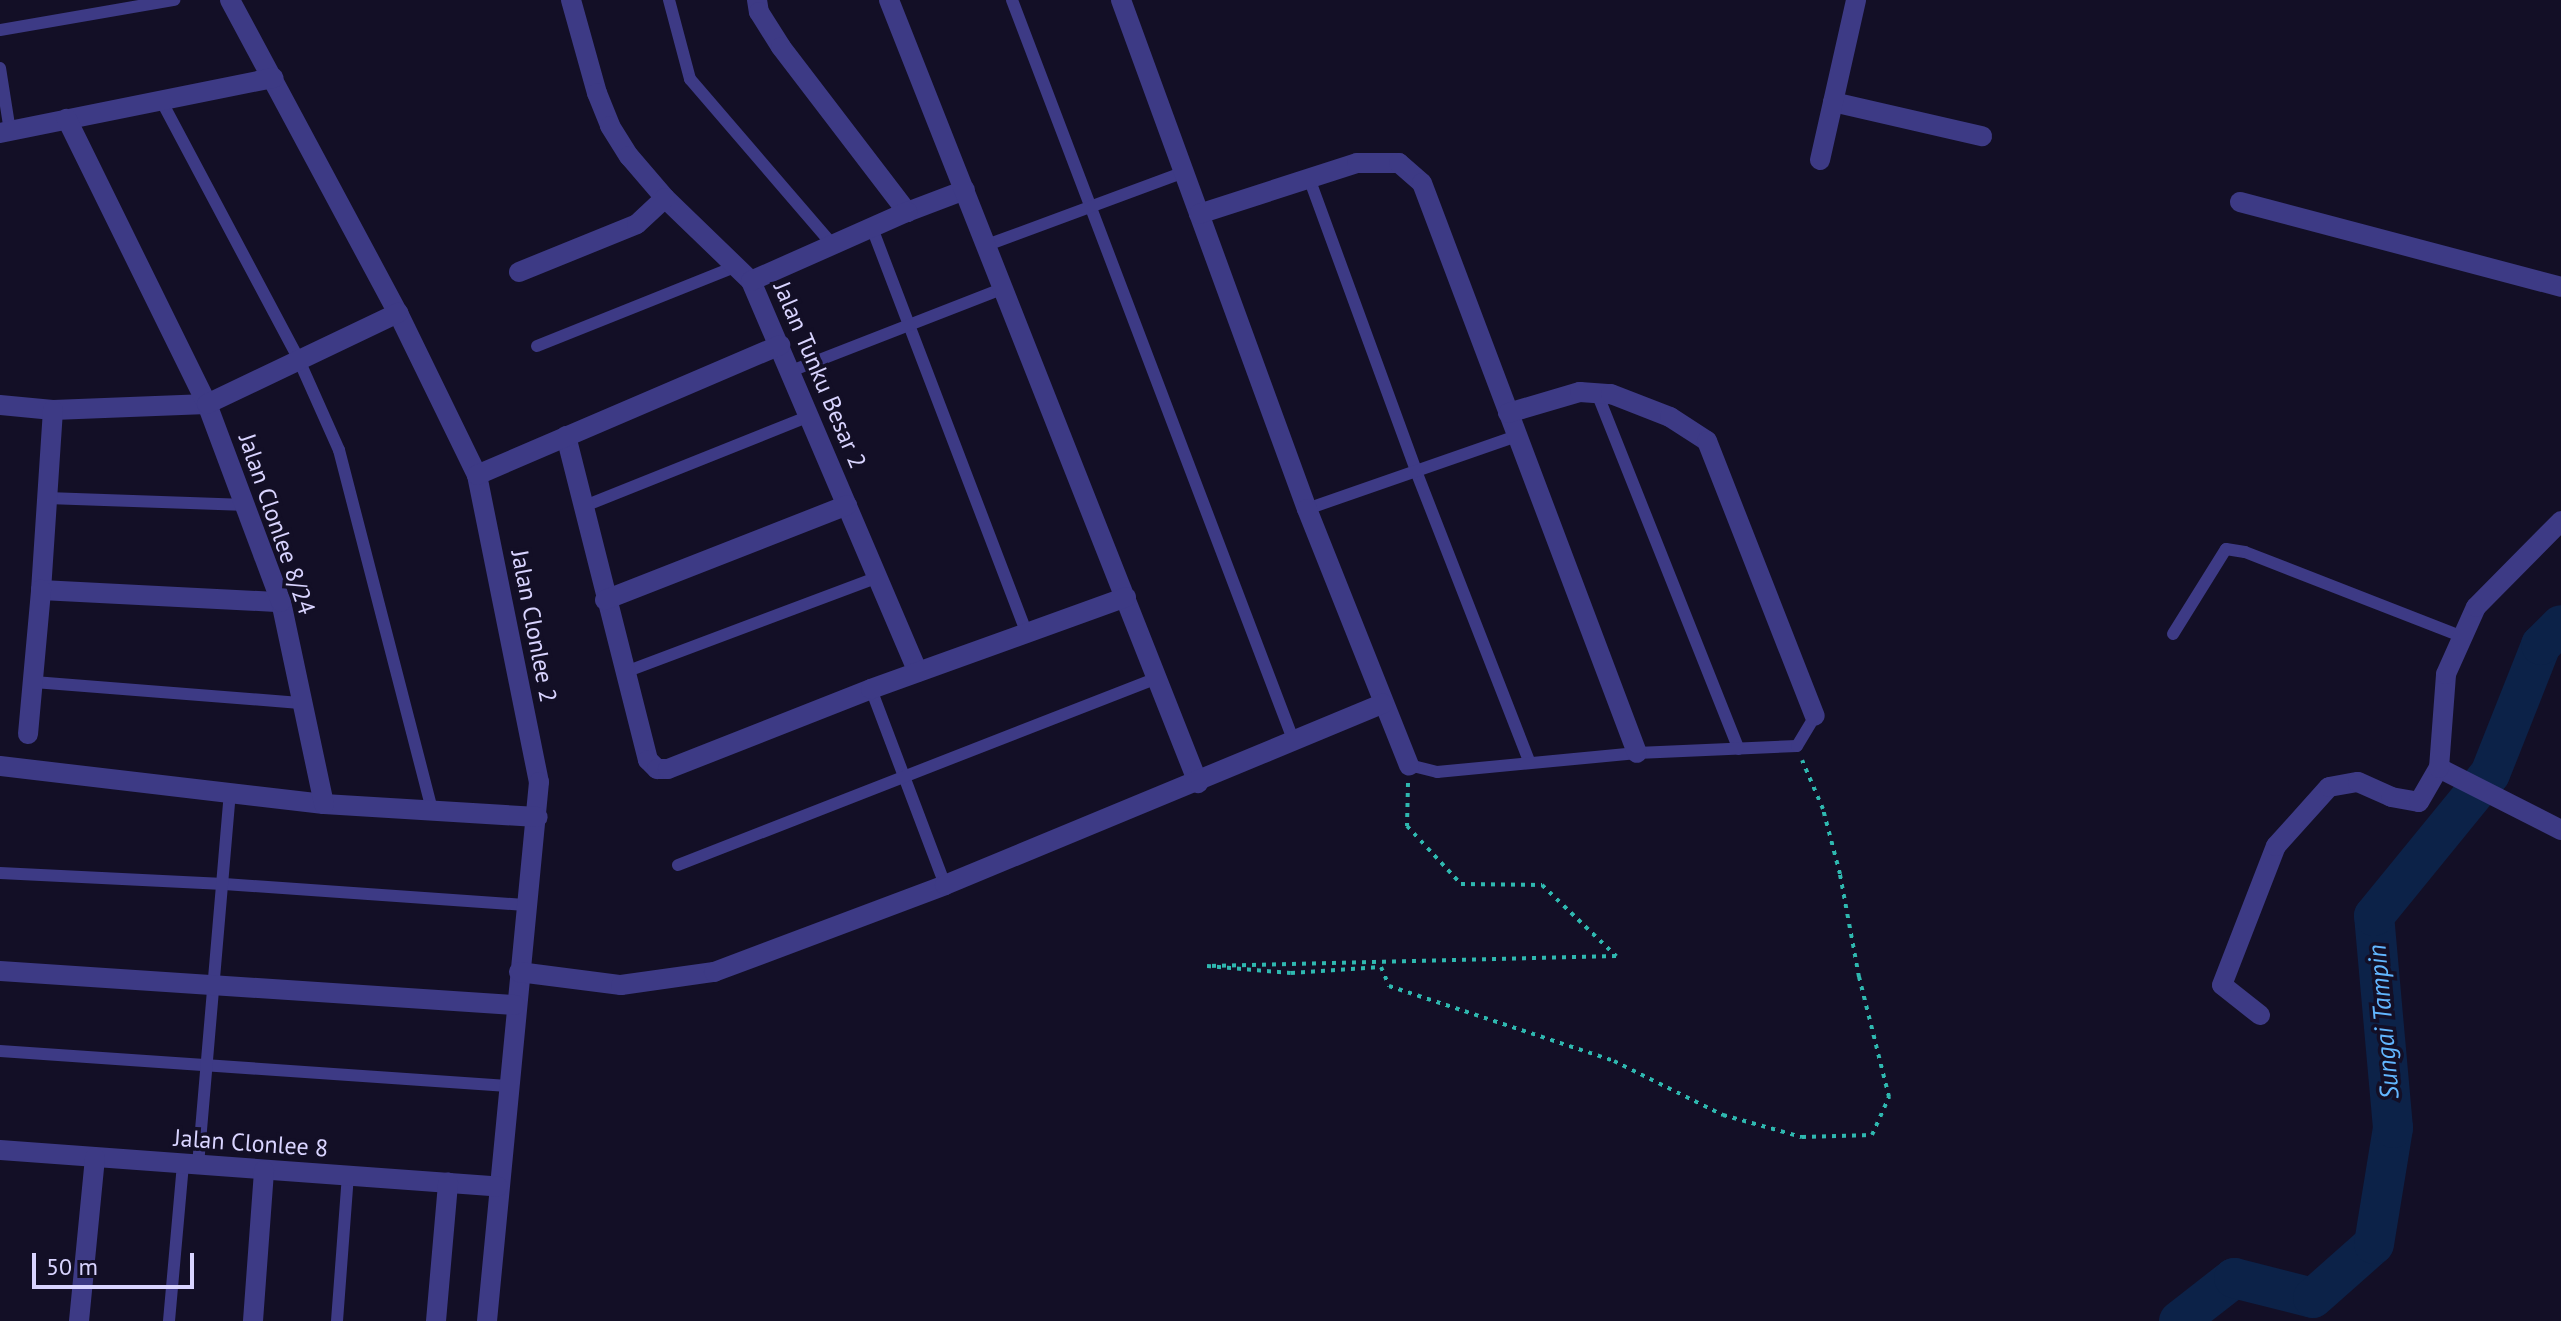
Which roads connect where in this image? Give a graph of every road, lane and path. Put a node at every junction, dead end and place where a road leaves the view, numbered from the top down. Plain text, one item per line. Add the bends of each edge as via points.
1 (174, 0) edge
2 (230, 0) edge
3 (571, 0) edge
4 (669, 0) edge
5 (757, 0) edge
6 (889, 0) edge
7 (1012, 0) edge
8 (1121, 0) edge
9 (1856, 0) edge
10 (0, 30) edge
11 (0, 68) edge
12 (274, 78) junction
13 (162, 102) junction
14 (1833, 102) junction
15 (67, 119) junction
16 (5, 132) edge
17 (1982, 136) dead end
18 (1820, 160) dead end
19 (1184, 172) junction
20 (1309, 178) junction
21 (965, 190) junction
22 (665, 198) junction
23 (2240, 202) dead end
24 (1090, 205) junction
25 (907, 212) junction
26 (1199, 214) junction
27 (872, 228) junction
28 (833, 245) junction
29 (987, 245) junction
30 (519, 272) dead end
31 (744, 274) junction
32 (2561, 287) edge
33 (1004, 288) junction
34 (398, 313) junction
35 (909, 325) junction
36 (780, 345) junction
37 (537, 346) dead end
38 (298, 358) junction
39 (791, 371) junction
40 (1597, 393) junction
41 (207, 404) junction
42 (0, 405) edge
43 (53, 410) junction
44 (1508, 413) junction
45 (810, 416) junction
46 (566, 436) junction
47 (1517, 436) junction
48 (1416, 471) junction
49 (477, 475) junction
50 (47, 498) junction
51 (247, 505) junction
52 (847, 505) junction
53 (582, 507) junction
54 (1307, 509) junction
55 (2561, 521) edge
56 (878, 577) junction
57 (41, 590) junction
58 (1126, 597) junction
59 (605, 600) junction
60 (281, 602) junction
61 (1027, 633) junction
62 (2173, 634) dead end
63 (2463, 637) junction
64 (628, 671) junction
65 (918, 672) junction
66 (1157, 678) junction
67 (34, 682) junction
68 (871, 689) junction
69 (303, 703) junction
70 (1383, 704) junction
71 (1815, 716) joint
72 (28, 734) dead end
73 (1294, 742) junction
74 (1797, 746) junction
75 (1739, 749) junction
76 (1637, 753) junction
77 (1530, 763) junction
78 (1409, 765) junction
79 (0, 766) edge
80 (2439, 768) junction
81 (905, 777) junction
82 (1198, 783) junction
83 (230, 795) junction
84 (324, 804) junction
85 (432, 810) junction
86 (538, 817) junction
87 (2561, 830) edge
88 (678, 865) dead end
89 (0, 873) edge
90 (224, 884) junction
91 (945, 885) junction
92 (528, 905) junction
93 (0, 971) edge
94 (519, 972) junction
95 (212, 984) junction
96 (515, 1005) junction
97 (2260, 1015) dead end
98 (0, 1051) edge
99 (207, 1063) junction
100 (508, 1086) junction
101 (1, 1156) edge
102 (95, 1158) junction
103 (190, 1165) junction
104 (264, 1170) junction
105 (348, 1176) junction
106 (448, 1183) junction
107 (498, 1187) junction
108 (79, 1321) edge
109 (169, 1321) edge
110 (253, 1321) edge
111 (337, 1321) edge
112 (436, 1321) edge
113 (487, 1321) edge

1 - 10 lane
2 - 12 street, Jalan Clonlee 2
3 - 22 street, Jalan Tunku Besar 2 via 610,126
4 - 28 lane via 690,79
5 - 25 street via 781,47
6 - 21 street
7 - 24 lane
8 - 19 street
9 - 14 street
11 - 16 lane
12 - 13 street
12 - 34 street, Jalan Clonlee 2
13 - 15 street
13 - 38 lane
14 - 17 street
14 - 18 street
15 - 16 street
15 - 41 street, Jalan Clonlee 8/24
19 - 24 lane
19 - 26 street
20 - 26 street
20 - 44 street via 1357,163 1399,163 1422,183
20 - 48 lane
21 - 25 street
21 - 29 street
22 - 30 street via 637,224
22 - 31 street, Jalan Tunku Besar 2
23 - 32 street
24 - 29 lane
24 - 73 lane
25 - 27 street
26 - 54 street
27 - 28 street
27 - 35 lane
28 - 31 street
29 - 33 street
31 - 36 street, Jalan Tunku Besar 2
31 - 37 lane
33 - 35 lane
33 - 58 street
34 - 38 street
34 - 49 street, Jalan Clonlee 2
35 - 39 lane
35 - 61 lane
36 - 39 street, Jalan Tunku Besar 2
36 - 46 street
38 - 41 street
38 - 85 lane via 339,450
39 - 45 street, Jalan Tunku Besar 2
40 - 44 street via 1580,392
40 - 71 street via 1670,417 1707,441
40 - 75 lane
41 - 43 street
41 - 51 street, Jalan Clonlee 8/24
42 - 43 street
43 - 50 street
44 - 47 street
45 - 52 street, Jalan Tunku Besar 2
45 - 53 lane
46 - 49 street
46 - 53 street
47 - 48 lane
47 - 76 street
48 - 54 lane
48 - 77 lane
49 - 86 street, Jalan Clonlee 2 via 539,782
50 - 51 lane
50 - 57 street
51 - 60 street, Jalan Clonlee 8/24
52 - 56 street, Jalan Tunku Besar 2
52 - 59 street
53 - 59 street
54 - 70 street
55 - 63 street via 2476,607
56 - 64 lane
56 - 65 street, Jalan Tunku Besar 2
57 - 60 street
57 - 67 street
58 - 61 street
58 - 66 street
59 - 64 street
60 - 69 street, Jalan Clonlee 8/24
61 - 65 street
62 - 63 lane via 2226,549
63 - 80 street via 2446,674
64 - 68 street via 648,760 657,769
65 - 68 street
66 - 81 lane
66 - 82 street
67 - 69 lane
67 - 72 street
68 - 81 lane
69 - 84 street, Jalan Clonlee 8/24
70 - 73 street
70 - 78 street
71 - 74 lane
73 - 82 street
74 - 75 lane
74 - 78 path via 1826,822 1889,1097 1872,1135 1802,1137 1723,1115 1614,1061 1389,986 1381,967 1291,973 1207,966 1616,956 1542,885 1461,884 1407,826
75 - 76 lane
76 - 77 lane
77 - 78 lane via 1437,772
79 - 83 street
80 - 87 street
80 - 97 street via 2419,802 2358,782 2329,787 2276,846 2222,985
81 - 88 lane
81 - 91 lane
82 - 91 street
83 - 84 street
83 - 90 lane
84 - 85 street
85 - 86 street
86 - 92 street, Jalan Clonlee 2
89 - 90 lane
90 - 92 lane
90 - 95 lane
91 - 94 street via 714,972 621,985
92 - 94 street, Jalan Clonlee 2
93 - 95 street
94 - 96 street, Jalan Clonlee 2
95 - 96 street
95 - 99 lane
96 - 100 street, Jalan Clonlee 2
98 - 99 lane
99 - 100 lane
99 - 103 lane
100 - 107 street, Jalan Clonlee 2
101 - 102 street, Jalan Clonlee 8
102 - 103 street, Jalan Clonlee 8
102 - 108 street
103 - 104 street, Jalan Clonlee 8
103 - 109 lane
104 - 105 street, Jalan Clonlee 8
104 - 110 street
105 - 106 street, Jalan Clonlee 8
105 - 111 lane
106 - 107 street, Jalan Clonlee 8
106 - 112 street
107 - 113 street, Jalan Clonlee 2

